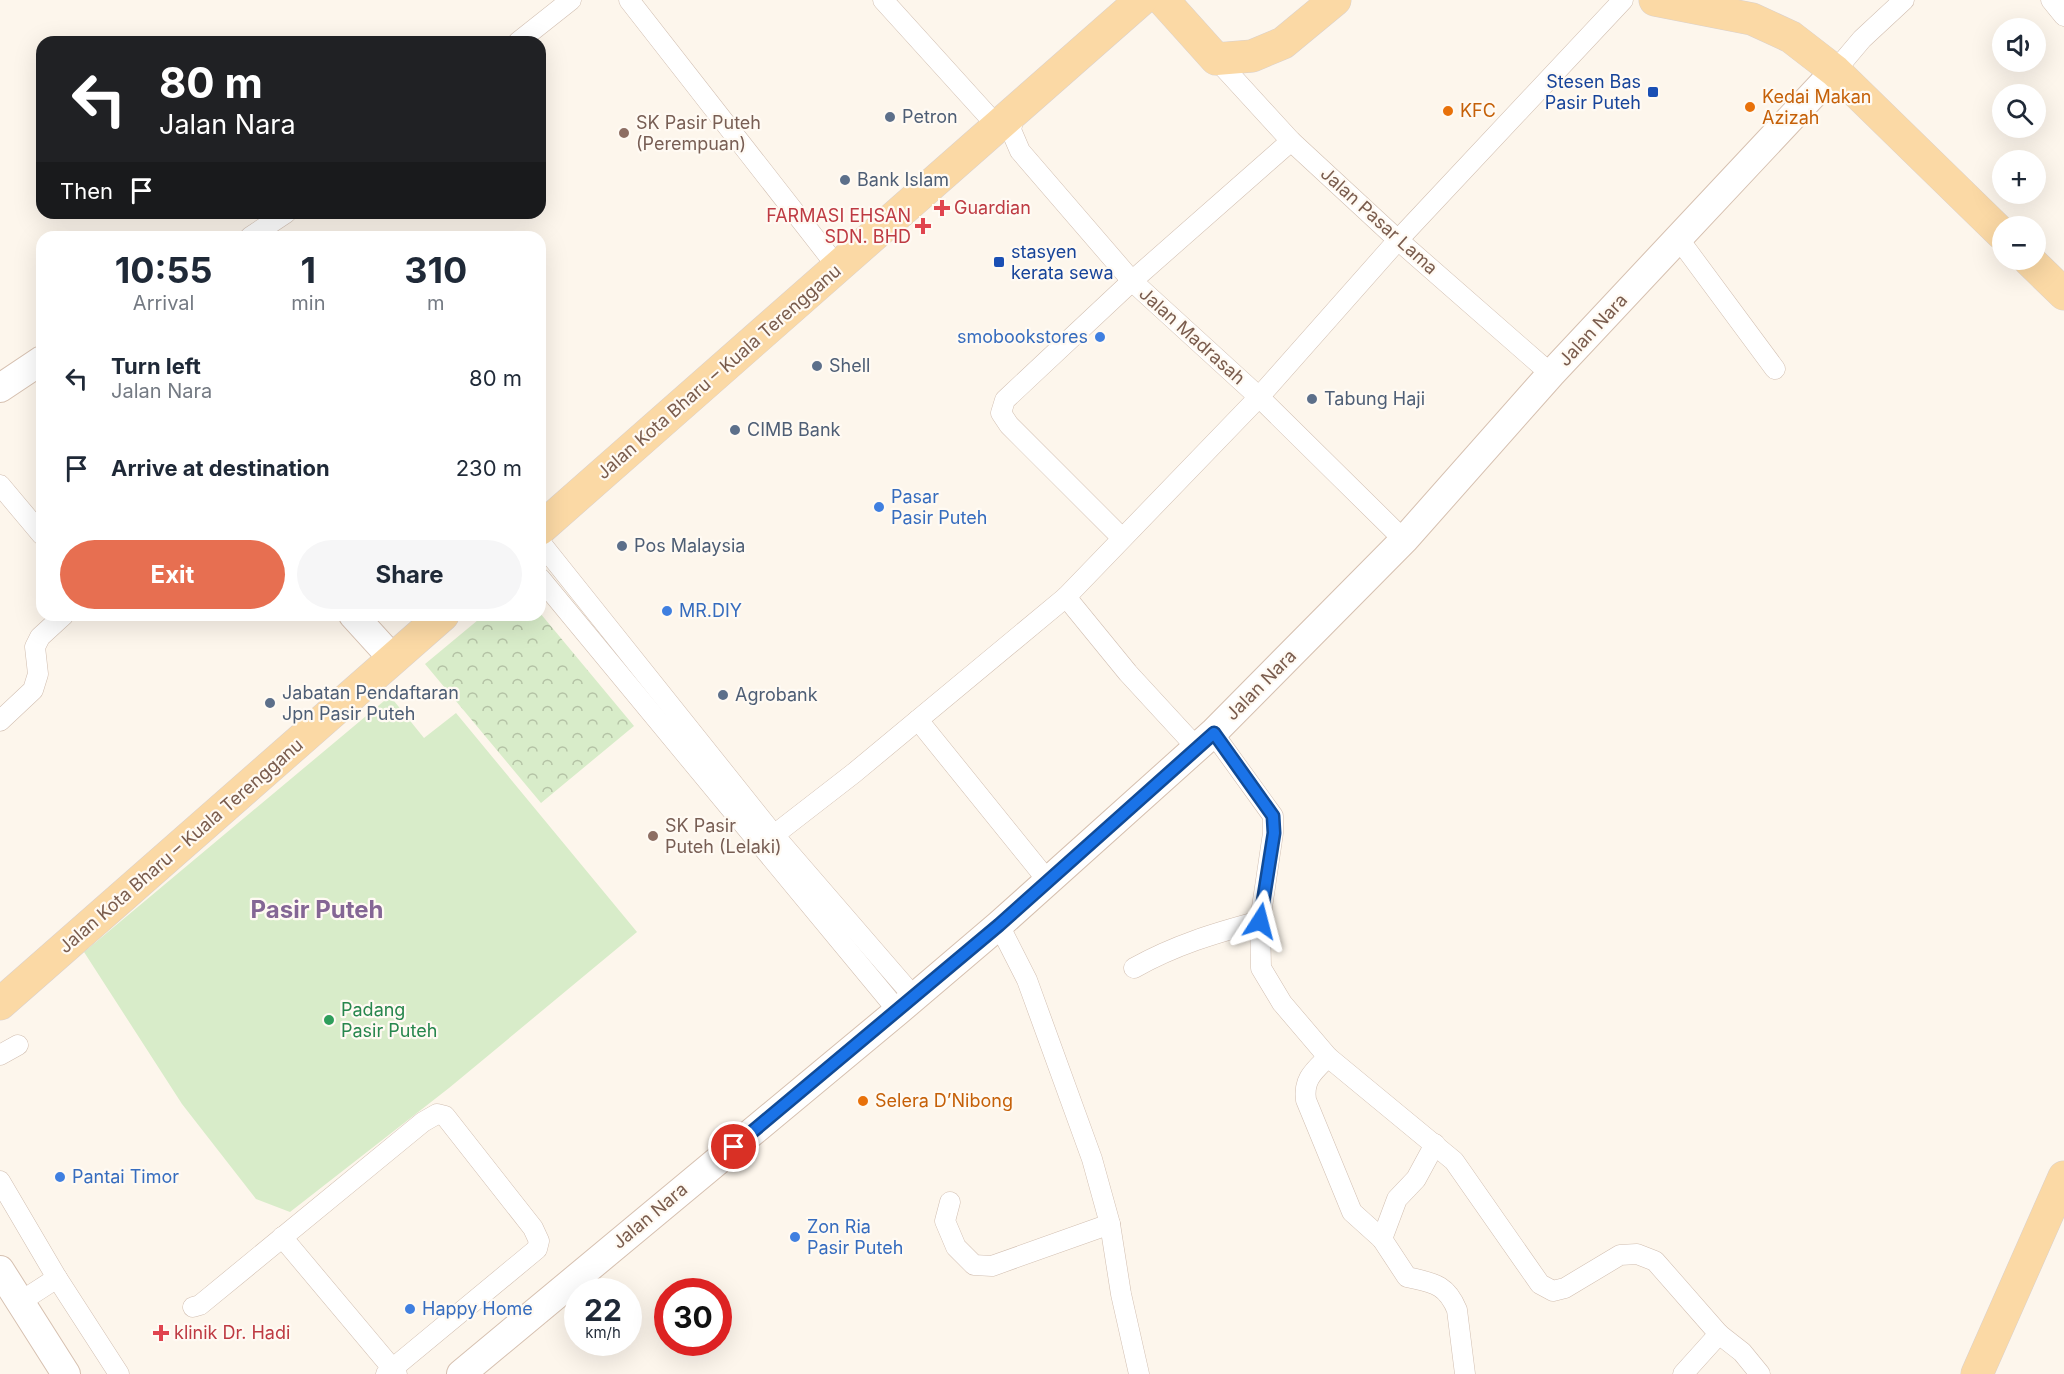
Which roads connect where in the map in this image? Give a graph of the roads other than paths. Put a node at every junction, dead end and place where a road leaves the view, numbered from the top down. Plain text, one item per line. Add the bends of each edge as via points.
1 (571, 0) edge
2 (629, 0) edge
3 (883, 0) edge
4 (1141, 0) edge
5 (1163, 0) edge
6 (1335, 0) edge
7 (1623, 0) edge
8 (1655, 0) edge
9 (1904, 0) edge
10 (2051, 0) edge
11 (2064, 16) edge
12 (526, 36) edge
13 (1216, 59) junction
14 (1835, 71) junction
15 (1007, 119) junction
16 (1291, 141) junction
17 (277, 219) edge
18 (1992, 224) edge
19 (259, 231) edge
20 (1678, 238) junction
21 (1398, 240) junction
22 (839, 269) junction
23 (2039, 270) edge
24 (1132, 281) junction
25 (2064, 294) edge
26 (36, 364) edge
27 (1775, 369) dead end
28 (1551, 374) junction
29 (0, 388) edge
30 (1258, 397) junction
31 (0, 485) edge
32 (546, 524) edge
33 (36, 529) edge
34 (1122, 538) junction
35 (1404, 540) junction
36 (546, 550) edge
37 (546, 585) edge
38 (1066, 597) junction
39 (57, 621) edge
40 (358, 621) edge
41 (436, 621) edge
42 (393, 659) junction
43 (918, 720) junction
44 (0, 721) edge
45 (1205, 740) junction
46 (774, 835) junction
47 (1048, 881) junction
48 (1260, 921) junction
49 (999, 925) junction
50 (1134, 968) dead end
51 (0, 1004) edge
52 (906, 1004) junction
53 (18, 1045) dead end
54 (0, 1055) edge
55 (1328, 1057) junction
56 (1435, 1144) junction
57 (2064, 1178) edge
58 (0, 1181) edge
59 (950, 1202) dead end
60 (1110, 1224) junction
61 (282, 1237) junction
62 (1382, 1239) junction
63 (1, 1275) edge
64 (57, 1278) junction
65 (20, 1302) junction
66 (193, 1307) dead end
67 (1719, 1334) junction
68 (392, 1372) edge
69 (66, 1374) edge
70 (119, 1374) edge
71 (461, 1374) edge
72 (1139, 1374) edge
73 (1465, 1374) edge
74 (1683, 1374) edge
75 (1760, 1374) edge
76 (1977, 1374) edge

1 - 12 street
2 - 22 street
3 - 15 street
4 - 15 main road, Jalan Kota Bharu – Kuala Terengganu
5 - 13 main road
6 - 13 main road via 1284,44 1252,56
7 - 21 street
8 - 14 main road via 1752,19 1791,37
9 - 14 street
10 - 11 street
13 - 16 street, Jalan Pasar Lama
14 - 18 main road
14 - 20 main road, Jalan Nara
15 - 22 main road, Jalan Kota Bharu – Kuala Terengganu
15 - 24 street, Jalan Madrasah via 1020,151
16 - 21 street, Jalan Pasar Lama
16 - 24 street
17 - 19 street
20 - 27 street
20 - 28 main road, Jalan Nara
21 - 28 street, Jalan Pasar Lama
21 - 30 street
22 - 32 main road, Jalan Kota Bharu – Kuala Terengganu
23 - 25 main road
24 - 30 street, Jalan Madrasah
24 - 34 street via 1005,400 1001,413
26 - 29 main road
28 - 35 main road, Jalan Nara
30 - 34 street
30 - 35 street, Jalan Madrasah
31 - 33 street
34 - 38 street
35 - 45 main road, Jalan Nara
36 - 46 street
37 - 52 street
38 - 43 street
38 - 45 street via 1128,673
39 - 44 street via 35,647 38,674 33,690
40 - 42 main road
41 - 42 main road, Jalan Kota Bharu – Kuala Terengganu
42 - 51 main road, Jalan Kota Bharu – Kuala Terengganu
43 - 46 street
43 - 47 street
45 - 47 main road, Jalan Nara
45 - 48 street via 1273,816 1274,833
46 - 52 street
47 - 49 main road, Jalan Nara
48 - 50 street via 1199,937
48 - 55 street via 1261,968 1282,1003
49 - 52 main road, Jalan Nara
49 - 60 street via 1027,980 1092,1159
52 - 71 main road, Jalan Nara
53 - 54 street
55 - 56 street
55 - 62 street via 1309,1076 1304,1087 1306,1100 1352,1212
56 - 62 street via 1416,1179 1397,1199
56 - 67 street via 1467,1176 1540,1284 1553,1291 1565,1288 1620,1255 1637,1254 1655,1261
57 - 76 main road
58 - 64 street
59 - 60 street via 945,1221 956,1247 974,1265 992,1266
60 - 72 street
61 - 66 street
61 - 68 street
61 - 68 street via 423,1122 437,1114 445,1116 533,1228 539,1241 537,1249
62 - 73 street via 1407,1277 1438,1284 1453,1300
63 - 65 main road
64 - 65 street
64 - 70 street
65 - 69 main road
67 - 74 street
67 - 75 street via 1742,1352

